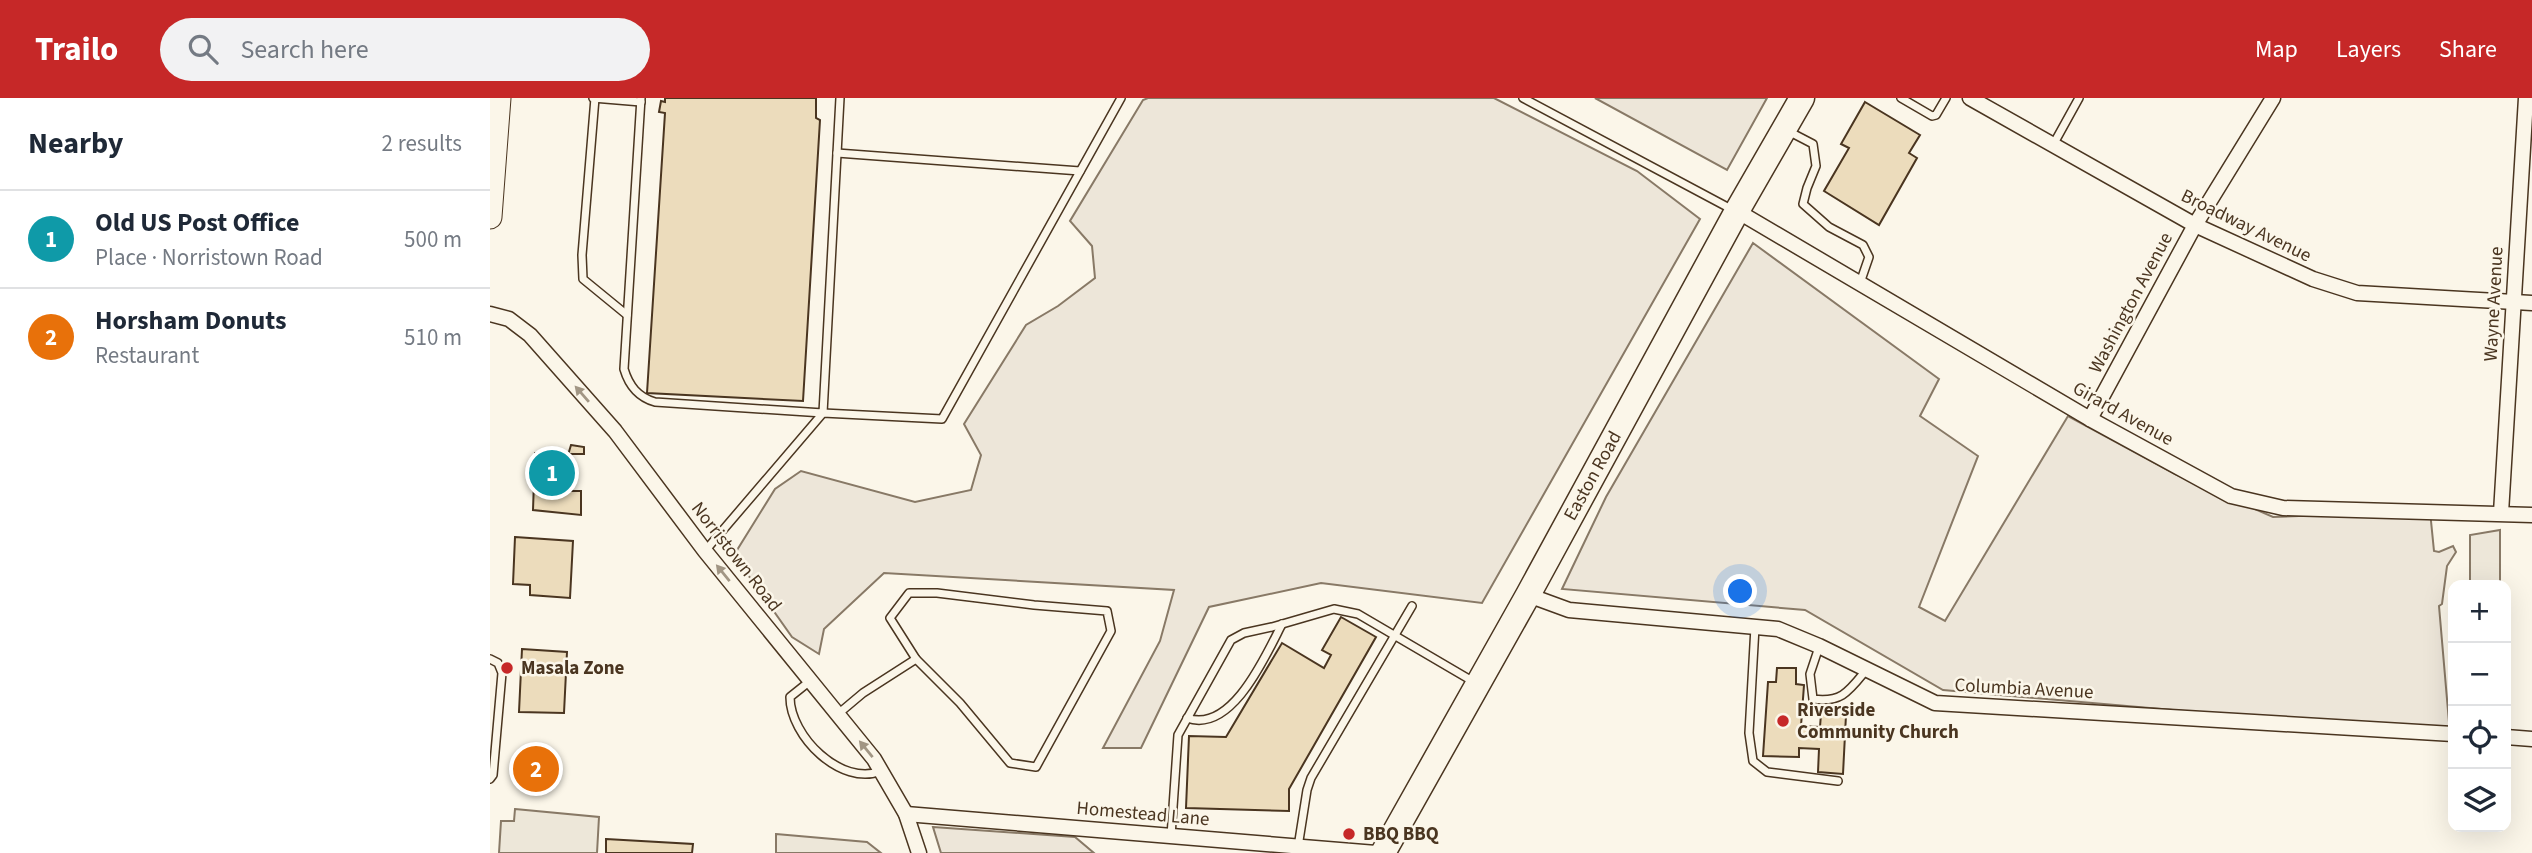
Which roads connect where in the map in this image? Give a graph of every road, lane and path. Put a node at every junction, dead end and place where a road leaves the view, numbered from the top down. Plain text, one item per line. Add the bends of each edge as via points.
1 (499, 98) edge
2 (594, 98) edge
3 (840, 98) edge
4 (1121, 98) edge
5 (1522, 98) edge
6 (1802, 98) edge
7 (1901, 98) edge
8 (1946, 98) edge
9 (2079, 98) edge
10 (2273, 98) edge
11 (2526, 98) edge
12 (641, 100) edge
13 (1978, 100) edge
14 (1784, 129) junction
15 (2053, 145) junction
16 (837, 153) junction
17 (1080, 171) junction
18 (491, 193) edge
19 (1737, 211) junction
20 (490, 217) edge
21 (2194, 225) junction
22 (1860, 284) junction
23 (2514, 302) junction
24 (2532, 303) edge
25 (490, 314) edge
26 (627, 316) junction
27 (823, 413) junction
28 (2090, 419) junction
29 (2501, 513) junction
30 (2532, 515) edge
31 (705, 551) junction
32 (1528, 595) junction
33 (1412, 606) dead end
34 (1282, 624) junction
35 (1755, 626) junction
36 (1395, 636) junction
37 (1819, 646) junction
38 (490, 659) edge
39 (916, 659) junction
40 (1867, 669) junction
41 (811, 680) junction
42 (1478, 684) junction
43 (838, 714) junction
44 (1187, 718) junction
45 (2448, 734) edge
46 (2511, 737) edge
47 (2532, 739) edge
48 (881, 770) junction
49 (490, 779) edge
50 (1838, 781) dead end
51 (906, 814) junction
52 (1171, 836) junction
53 (1298, 847) junction
54 (919, 853) edge
55 (1376, 853) edge
56 (1383, 853) edge

1 - 18 main road
2 - 12 lane
2 - 26 lane via 583,279
3 - 16 lane
4 - 17 lane
5 - 19 lane
6 - 14 highway, Easton Road
7 - 8 lane via 1932,116
9 - 15 lane
10 - 21 street, Washington Avenue
11 - 23 street, Wayne Avenue
12 - 26 lane
13 - 15 street, Broadway Avenue
14 - 19 highway, Easton Road
14 - 22 lane via 1813,144 1816,166 1803,204 1829,227 1863,244 1869,257
15 - 21 street, Broadway Avenue
16 - 17 lane
16 - 27 lane
17 - 27 lane via 942,419
18 - 20 main road
19 - 22 street, Girard Avenue
19 - 32 highway, Easton Road
21 - 23 street, Broadway Avenue via 2313,279 2357,293
21 - 28 street, Washington Avenue
22 - 28 street, Girard Avenue
23 - 24 street, Broadway Avenue
23 - 29 street, Wayne Avenue
31 -> 25 street, Norristown Road via 615,431 530,335 509,319
26 - 27 lane via 624,369 646,400
27 - 31 lane
28 - 29 street, Girard Avenue via 2231,496 2256,502 2283,508
29 - 30 street, Girard Avenue
41 -> 31 street, Norristown Road
32 - 35 street, Columbia Avenue via 1569,610
32 - 42 highway, Easton Road
33 - 36 lane
34 - 36 lane via 1334,609 1358,614
34 - 44 lane via 1231,640
34 - 44 lane via 1231,706 1211,718
35 - 37 street, Columbia Avenue via 1778,629
35 - 50 lane via 1749,733 1753,761 1767,772
36 - 42 lane
36 - 53 lane via 1311,778
37 - 40 street, Columbia Avenue
37 - 40 lane via 1810,674 1813,699 1829,702 1847,694
38 - 49 lane via 502,673
39 - 39 lane via 890,618 909,593 1107,611 1111,631 1036,767 1010,763
39 - 43 lane
40 - 45 street, Columbia Avenue via 1935,703
41 - 43 street, Norristown Road
41 - 48 lane via 790,697 790,710 821,758 868,776
42 - 56 highway, Easton Road
48 -> 43 street, Norristown Road
44 - 52 lane via 1178,735
46 - 47 street
48 - 51 street, Norristown Road
51 - 52 street, Homestead Lane
51 - 54 street, Norristown Road
52 - 53 street, Homestead Lane
53 - 55 street, Homestead Lane

